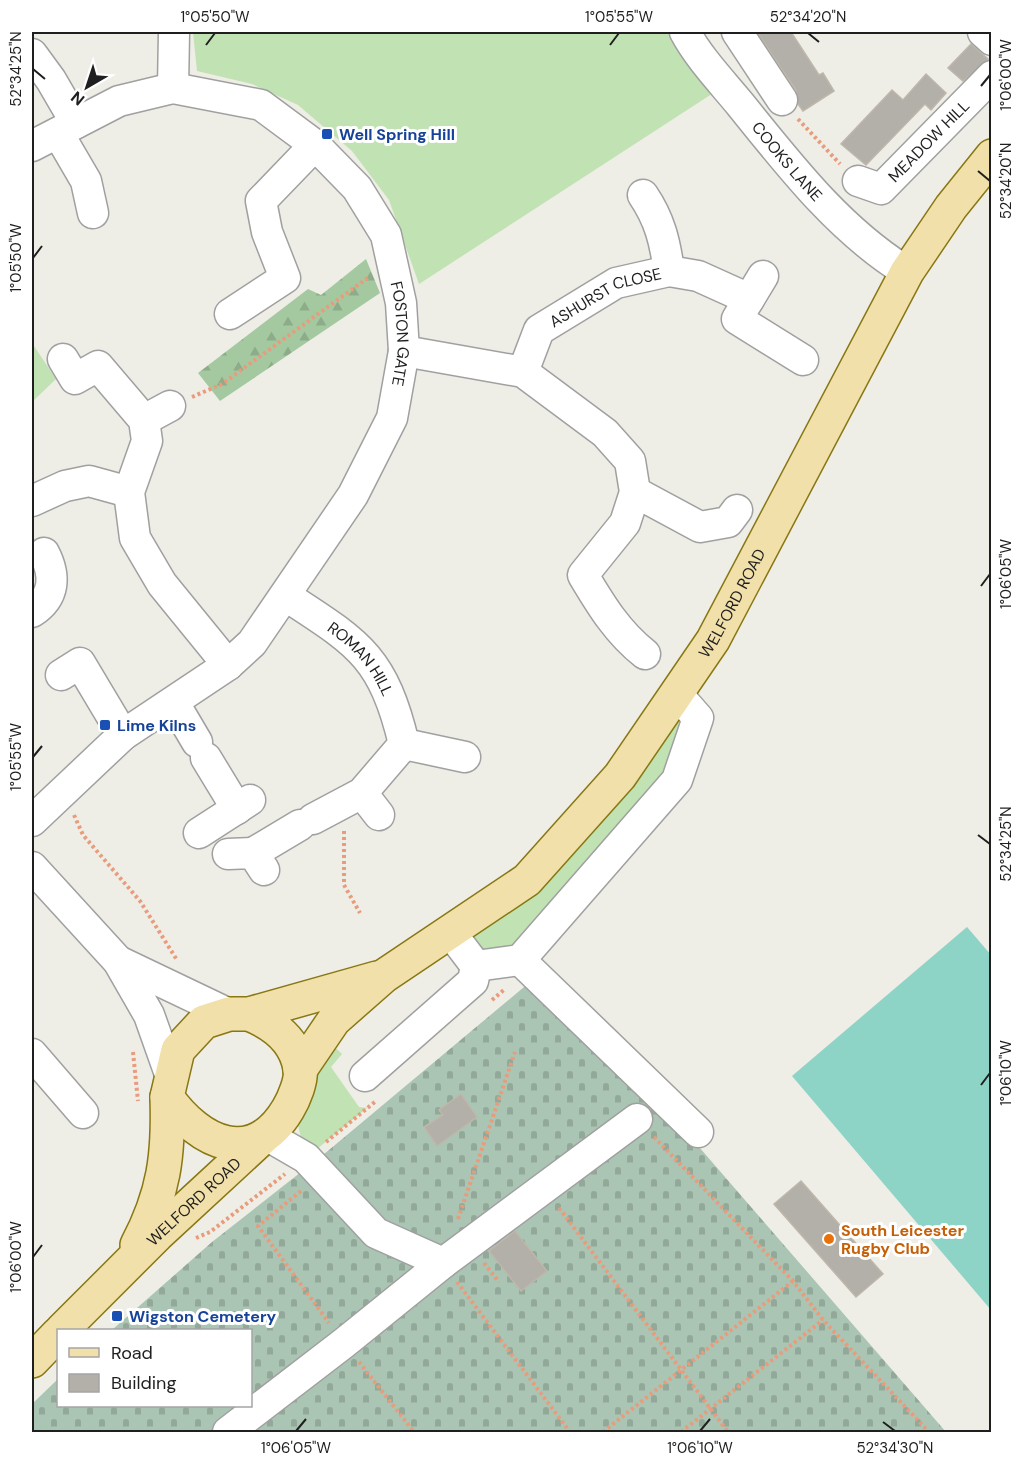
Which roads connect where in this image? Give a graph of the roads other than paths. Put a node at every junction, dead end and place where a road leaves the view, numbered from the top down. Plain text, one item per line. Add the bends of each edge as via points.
1 (174, 32) edge
2 (685, 32) edge
3 (983, 32) edge
4 (742, 39) edge
5 (992, 40) edge
6 (32, 54) edge
7 (713, 71) junction
8 (992, 76) edge
9 (173, 88) junction
10 (782, 100) road end
11 (67, 128) junction
12 (315, 145) junction
13 (32, 146) edge
14 (992, 156) edge
15 (858, 181) road end
16 (643, 195) dead end
17 (93, 213) dead end
18 (669, 271) junction
19 (907, 272) junction
20 (230, 314) dead end
21 (404, 351) junction
22 (63, 358) dead end
23 (803, 360) dead end
24 (523, 372) junction
25 (129, 492) junction
26 (635, 492) junction
27 (32, 501) edge
28 (736, 510) dead end
29 (38, 543) edge
30 (286, 596) junction
31 (32, 612) edge
32 (645, 654) dead end
33 (228, 665) junction
34 (61, 675) dead end
35 (677, 694) junction
36 (174, 703) junction
37 (123, 735) junction
38 (404, 744) junction
39 (465, 757) dead end
40 (32, 821) edge
41 (198, 833) dead end
42 (248, 859) dead end
43 (32, 867) edge
44 (451, 933) junction
45 (118, 960) junction
46 (524, 964) junction
47 (476, 966) junction
48 (384, 976) junction
49 (239, 1014) junction
50 (34, 1064) edge
51 (300, 1070) junction
52 (372, 1087) road end
53 (159, 1093) junction
54 (292, 1101) junction
55 (83, 1113) dead end
56 (638, 1119) road end
57 (698, 1132) dead end
58 (265, 1137) junction
59 (314, 1166) junction
60 (443, 1263) junction
61 (127, 1266) junction
62 (63, 1329) edge
63 (57, 1335) edge
64 (32, 1361) edge
65 (228, 1432) edge

1 - 9 street
2 - 7 street, COOKS LANE
3 - 5 street
4 - 7 street
4 - 10 street
6 - 11 street via 51,80
7 - 19 street, COOKS LANE via 812,193 887,260
8 - 15 street, MEADOW HILL via 881,189
9 - 11 street, FOSTON GATE via 118,101
9 - 12 street, FOSTON GATE via 261,105
11 - 13 street, FOSTON GATE
11 - 17 street
12 - 20 street via 261,201 267,232 285,278
12 - 21 street, FOSTON GATE via 357,188 386,235 401,303
14 - 19 main road, WELFORD ROAD
16 - 18 street via 657,215 665,238
18 - 23 street, ASHURST CLOSE via 698,276 750,298
18 - 24 street, ASHURST CLOSE via 616,283 539,330
19 - 35 main road, WELFORD ROAD via 713,640
21 - 24 street
21 - 30 street, FOSTON GATE via 392,418 354,495
22 - 25 street via 75,379 98,366 126,396 157,413
24 - 26 street via 605,432 630,462
25 - 27 street via 89,481 65,486
25 - 33 street via 135,538 162,584
26 - 28 street via 700,528 728,522
26 - 32 street via 625,523 583,575 614,626
29 - 31 street via 51,567 52,583 44,604
30 - 33 street, FOSTON GATE via 252,643
30 - 38 street, ROMAN HILL via 347,635 376,666 396,708
33 - 36 street, FOSTON GATE
34 - 37 street via 80,663
35 - 44 main road, WELFORD ROAD via 620,776 527,880
35 - 46 street via 698,718 677,780
36 - 37 street, FOSTON GATE
36 - 41 street via 202,750 244,804
37 - 40 street, FOSTON GATE
38 - 39 street
38 - 42 street via 371,804 316,817
43 - 45 street
44 - 47 street
44 - 48 main road, WELFORD ROAD
45 - 49 street via 175,989
45 - 53 street via 149,1015
46 - 47 street
46 - 57 street
47 - 52 street via 473,981
48 - 49 main road, WELFORD ROAD
48 - 51 main road, WELFORD ROAD via 334,1020
49 - 51 main road via 269,1022 288,1040
49 - 53 main road via 204,1022 178,1050
50 - 55 street
51 - 54 main road
53 - 58 main road via 199,1132 216,1140 238,1143
53 - 61 main road, WELFORD ROAD via 169,1146 155,1211
54 - 58 main road via 280,1123
54 - 59 street
56 - 60 street
58 - 59 street
58 - 61 main road, WELFORD ROAD
59 - 60 street via 376,1233
60 - 65 street
61 - 62 main road, WELFORD ROAD
63 - 64 main road

